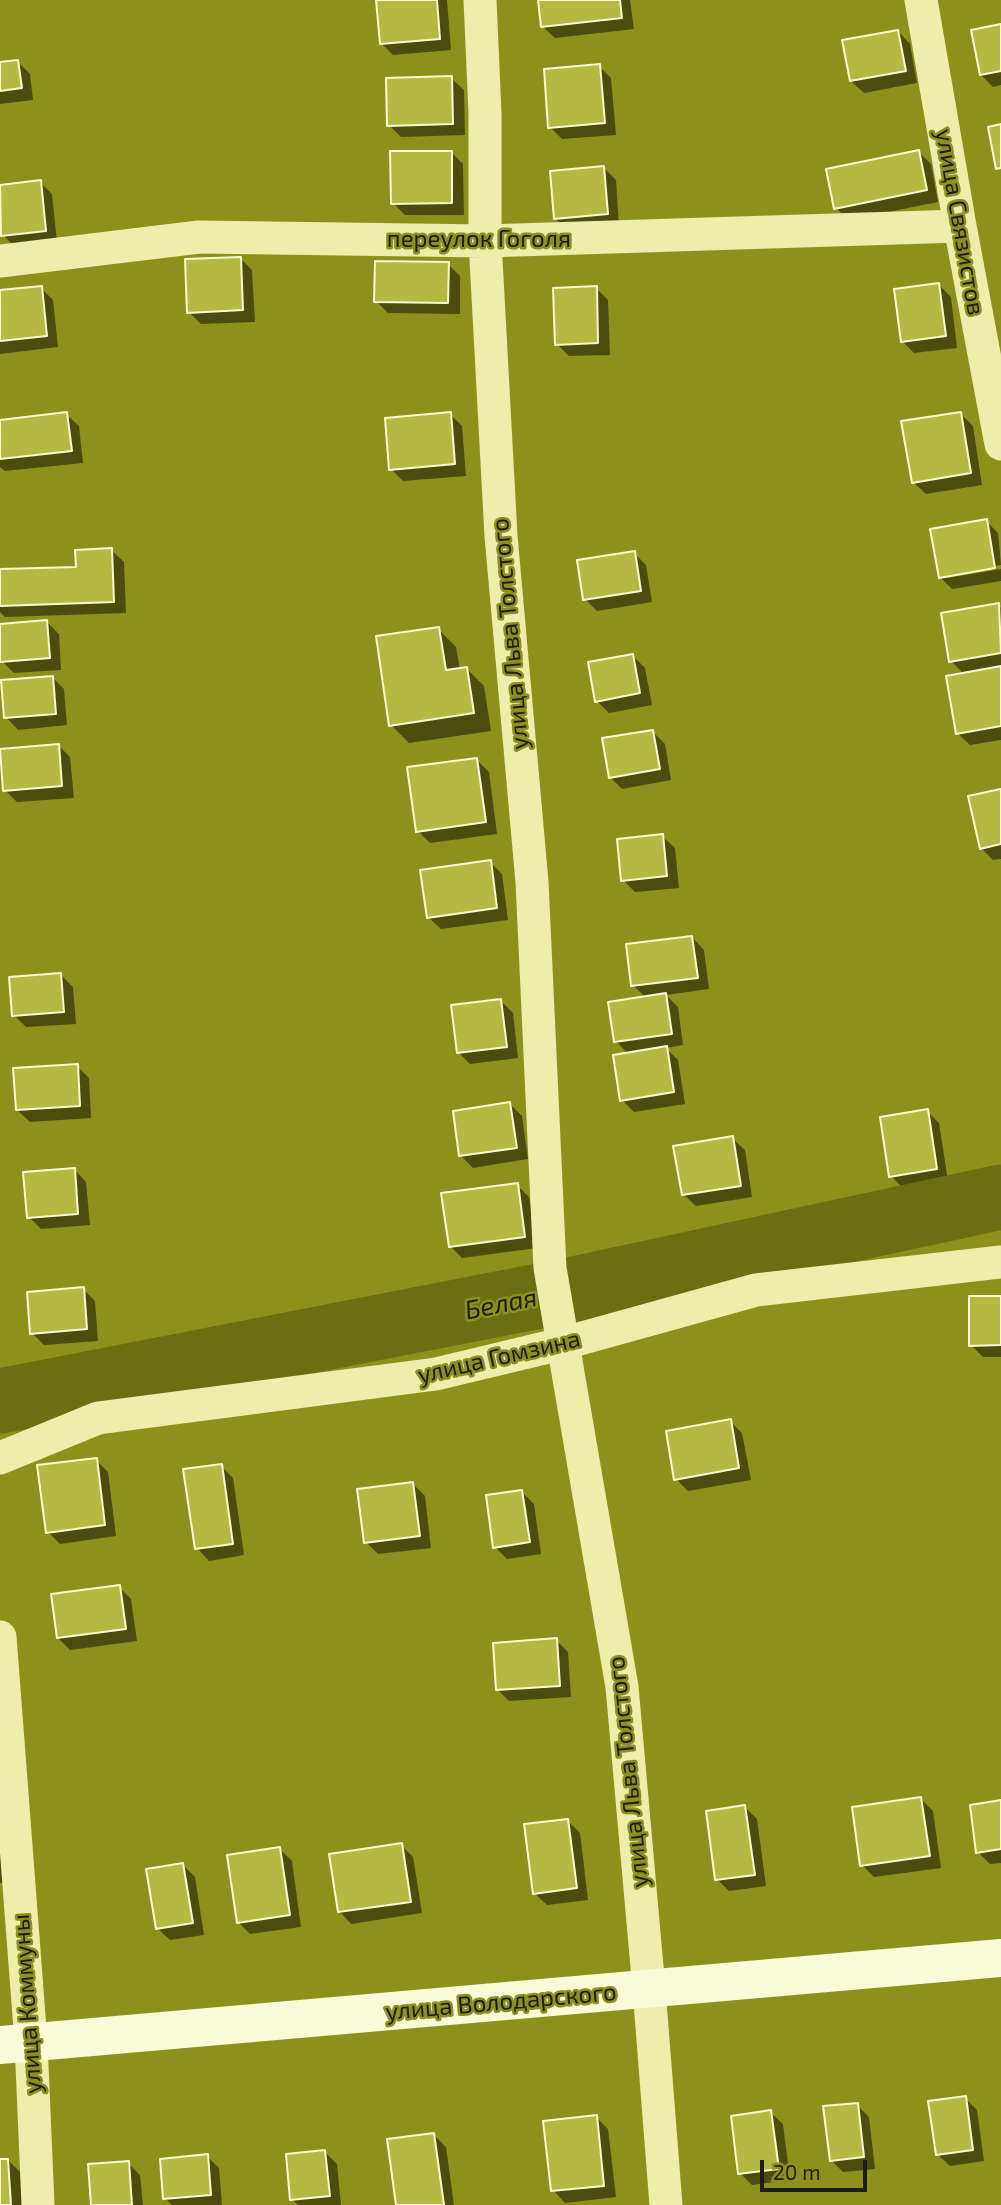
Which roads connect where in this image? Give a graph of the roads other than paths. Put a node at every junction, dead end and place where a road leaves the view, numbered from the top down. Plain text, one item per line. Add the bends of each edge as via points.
1 (480, 0) edge
2 (921, 0) edge
3 (960, 226) junction
4 (485, 241) junction
5 (0, 261) edge
6 (1001, 444) edge
7 (1001, 1262) edge
8 (561, 1344) junction
9 (0, 1458) edge
10 (0, 1637) edge
11 (1001, 1958) edge
12 (649, 1989) junction
13 (16, 2044) edge
14 (38, 2205) edge
15 (666, 2205) edge

1 - 4 street, улица Льва Толстого
2 - 3 street, улица Связистов
3 - 4 street, переулок Гоголя
3 - 6 street, улица Связистов
4 - 5 street, переулок Гоголя via 199,237
4 - 8 street, улица Льва Толстого via 501,536 532,882 550,1268
7 - 8 street, улица Гомзина via 756,1290
8 - 9 street, улица Гомзина via 436,1374 98,1418
8 - 12 street, улица Льва Толстого via 622,1688
10 - 13 street, улица Коммуны
11 - 12 main road, улица Володарского
12 - 13 main road, улица Володарского
12 - 15 street, улица Льва Толстого
13 - 14 street, улица Коммуны

